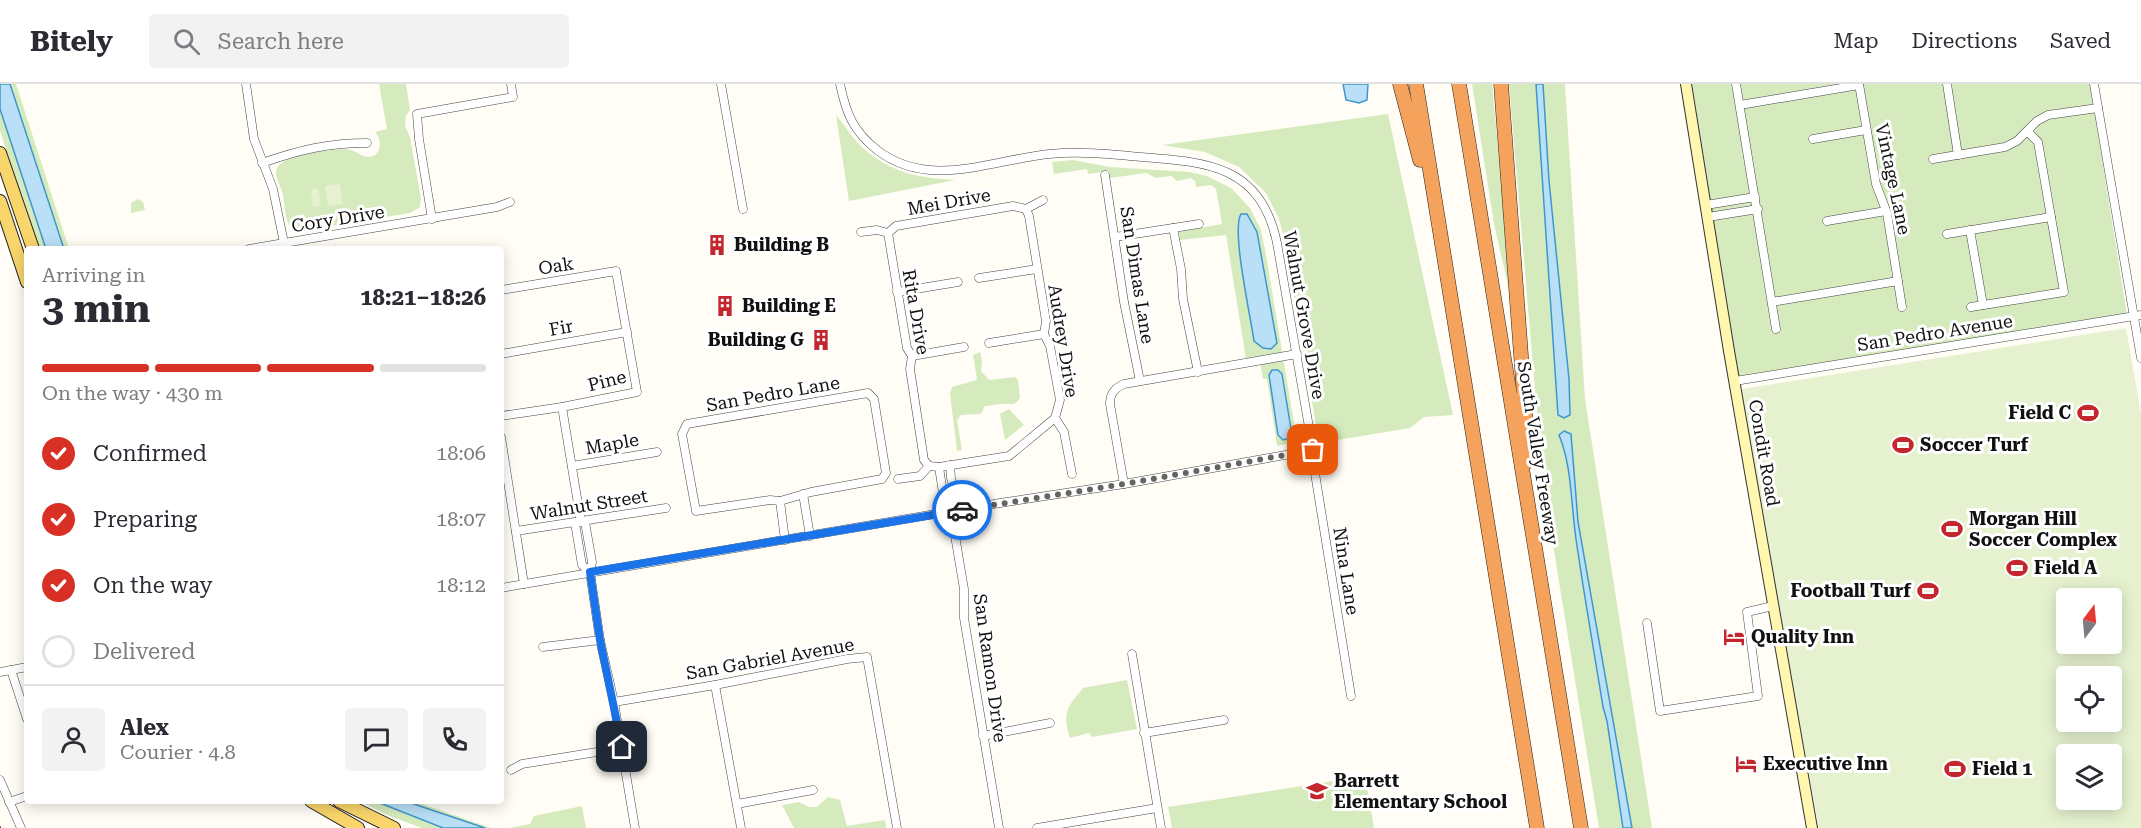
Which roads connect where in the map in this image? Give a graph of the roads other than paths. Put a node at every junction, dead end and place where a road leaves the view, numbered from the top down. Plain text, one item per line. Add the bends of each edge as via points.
1 (246, 84) edge
2 (511, 84) edge
3 (721, 84) edge
4 (840, 84) edge
5 (1400, 84) edge
6 (1416, 84) edge
7 (1459, 84) edge
8 (1501, 84) edge
9 (1686, 84) edge
10 (1736, 84) edge
11 (1859, 84) edge
12 (1947, 84) edge
13 (2094, 84) edge
14 (1740, 105) junction
15 (2098, 108) junction
16 (1866, 130) junction
17 (2027, 131) junction
18 (1813, 139) dead end
19 (367, 143) dead end
20 (0, 153) edge
21 (1958, 155) junction
22 (1933, 159) dead end
23 (262, 163) junction
24 (1105, 174) dead end
25 (1755, 197) junction
26 (1043, 200) dead end
27 (0, 201) edge
28 (510, 202) dead end
29 (1706, 205) junction
30 (1758, 208) junction
31 (742, 209) dead end
32 (1026, 209) junction
33 (1886, 212) junction
34 (1708, 217) junction
35 (2051, 217) junction
36 (432, 219) junction
37 (1827, 222) dead end
38 (1199, 224) dead end
39 (1173, 228) junction
40 (1970, 230) junction
41 (861, 232) dead end
42 (888, 233) junction
43 (1947, 234) dead end
44 (1440, 235) junction
45 (1115, 237) junction
46 (284, 243) junction
47 (32, 246) edge
48 (266, 246) edge
49 (1037, 269) junction
50 (616, 271) joint
51 (24, 273) edge
52 (979, 278) dead end
53 (1898, 280) junction
54 (958, 282) dead end
55 (504, 290) edge
56 (897, 292) junction
57 (1772, 302) junction
58 (1983, 305) junction
59 (1902, 307) dead end
60 (1971, 308) dead end
61 (2138, 316) edge
62 (1776, 329) dead end
63 (627, 332) junction
64 (1044, 334) junction
65 (989, 343) dead end
66 (964, 347) dead end
67 (504, 353) edge
68 (1297, 354) junction
69 (912, 356) junction
70 (2141, 358) edge
71 (1198, 372) junction
72 (1140, 381) junction
73 (1735, 381) junction
74 (561, 407) junction
75 (504, 416) edge
76 (1055, 418) junction
77 (1313, 450) junction
78 (657, 452) dead end
79 (504, 456) edge
80 (950, 465) junction
81 (572, 466) junction
82 (929, 466) junction
83 (939, 467) junction
84 (1072, 474) dead end
85 (898, 479) dead end
86 (1524, 479) junction
87 (1124, 484) junction
88 (955, 486) junction
89 (940, 488) junction
90 (803, 494) junction
91 (780, 501) junction
92 (666, 508) dead end
93 (960, 510) junction
94 (949, 513) junction
95 (580, 522) junction
96 (516, 531) junction
97 (810, 536) junction
98 (785, 540) junction
99 (590, 572) junction
100 (524, 584) junction
101 (504, 587) edge
102 (1773, 606) junction
103 (1647, 623) dead end
104 (600, 640) junction
105 (543, 647) dead end
106 (1132, 654) dead end
107 (24, 668) edge
108 (11, 670) junction
109 (0, 672) edge
110 (716, 685) junction
111 (1351, 696) dead end
112 (614, 702) junction
113 (24, 711) edge
114 (1224, 720) dead end
115 (1050, 723) dead end
116 (1144, 733) junction
117 (983, 736) junction
118 (622, 747) junction
119 (511, 770) dead end
120 (0, 780) edge
121 (813, 790) dead end
122 (24, 797) edge
123 (9, 802) junction
124 (316, 804) edge
125 (345, 804) edge
126 (737, 804) junction
127 (1157, 808) junction
128 (21, 828) edge
129 (358, 828) edge
130 (394, 828) edge
131 (634, 828) edge
132 (741, 828) edge
133 (897, 828) edge
134 (999, 828) edge
135 (1037, 828) edge
136 (1161, 828) edge
137 (1537, 828) edge
138 (1581, 828) edge
139 (1812, 828) edge

1 - 23 street via 254,139
2 - 36 street via 513,97 417,114
3 - 31 street
4 - 68 street, Walnut Grove Drive via 845,110 870,144 895,161 919,170 956,170 1047,154 1088,152 1197,162 1228,172 1253,192 1269,217
5 - 44 highway
6 - 44 highway
7 - 86 highway, South Valley Freeway
8 - 86 highway via 1528,450
9 - 29 street, Condit Road
10 - 14 street
11 - 14 street, Vintage Lane
11 - 16 street, Vintage Lane
12 - 21 street
13 - 15 street
14 - 25 street
15 - 17 street via 2048,115
15 - 61 street
16 - 18 street
16 - 33 street, Vintage Lane via 1876,184
17 - 21 street via 2006,147
17 - 35 street via 2038,142
19 - 23 street via 304,148
20 - 47 main road
21 - 22 street
23 - 46 street via 277,204
24 - 45 street, San Dimas Lane
25 - 29 street
25 - 30 street
26 - 32 street, Mei Drive
27 - 51 main road
28 - 36 street, Cory Drive
29 - 34 street, Condit Road
30 - 34 street
30 - 57 street
32 - 42 street, Mei Drive via 1013,206 941,218 896,226
32 - 49 street, Audrey Drive
33 - 37 street
33 - 53 street, Vintage Lane
34 - 73 street, Condit Road
35 - 40 street
35 - 58 street via 2064,291
36 - 46 street, Cory Drive
38 - 39 street
39 - 45 street
39 - 71 street
40 - 43 street
40 - 58 street
41 - 42 street, Mei Drive
42 - 56 street, Rita Drive
44 - 137 highway
45 - 72 street, San Dimas Lane
46 - 48 street, Cory Drive
49 - 52 street
49 - 64 street, Audrey Drive via 1046,321
50 - 55 street, Oak
50 - 63 street, Pine
53 - 57 street
53 - 59 street, Vintage Lane
54 - 56 street
56 - 69 street, Rita Drive via 907,348
57 - 62 street
58 - 60 street
61 - 70 street
61 - 73 street, San Pedro Avenue
63 - 67 street, Fir
63 - 74 street, Pine via 638,392
64 - 65 street
64 - 76 street, Audrey Drive via 1050,346 1060,400
66 - 69 street
68 - 71 street
68 - 77 street, Walnut Grove Drive
69 - 82 street, Rita Drive via 910,369 924,460
71 - 72 street
72 - 87 street via 1115,388 1110,397
73 - 102 street, Condit Road
74 - 75 street, Pine
74 - 81 street
76 - 80 street via 1009,456
76 - 84 street, Audrey Drive via 1064,432
77 - 87 street
77 - 111 street, Nina Lane
78 - 81 street, Maple
79 - 96 street
80 - 83 street
80 - 88 street
81 - 95 street
82 - 83 street
82 - 85 street via 920,476
83 - 89 street, San Ramon Drive
86 - 138 highway, South Valley Freeway
87 - 93 street
88 - 89 street via 947,483
88 - 93 street
89 - 94 street, San Ramon Drive
90 - 91 street, San Pedro Lane
90 - 91 street, San Pedro Lane via 882,479 886,473 874,399 868,393 687,424 681,434 696,511
90 - 97 street
91 - 98 street
92 - 95 street, Walnut Street
93 - 94 street
94 - 97 street
94 - 117 street, San Ramon Drive via 964,589 964,618
95 - 96 street, Walnut Street
95 - 99 street via 592,562
96 - 100 street
97 - 98 street
98 - 99 street
99 - 100 street
99 - 104 street
100 - 101 street
102 - 103 street via 1748,612 1758,696 1660,711
102 - 139 street, Condit Road
104 - 105 street
104 - 112 street
106 - 116 street
107 - 108 street
108 - 109 street
108 - 113 street
110 - 112 street, San Gabriel Avenue
110 - 126 street
110 - 133 street, San Gabriel Avenue via 867,657
112 - 118 street
114 - 116 street
115 - 117 street
116 - 127 street
117 - 134 street, San Ramon Drive
118 - 119 street via 522,764
118 - 131 street
120 - 123 street
121 - 126 street
122 - 123 street
123 - 128 street
124 - 129 main road
125 - 130 main road
126 - 132 street
127 - 135 street
127 - 136 street

